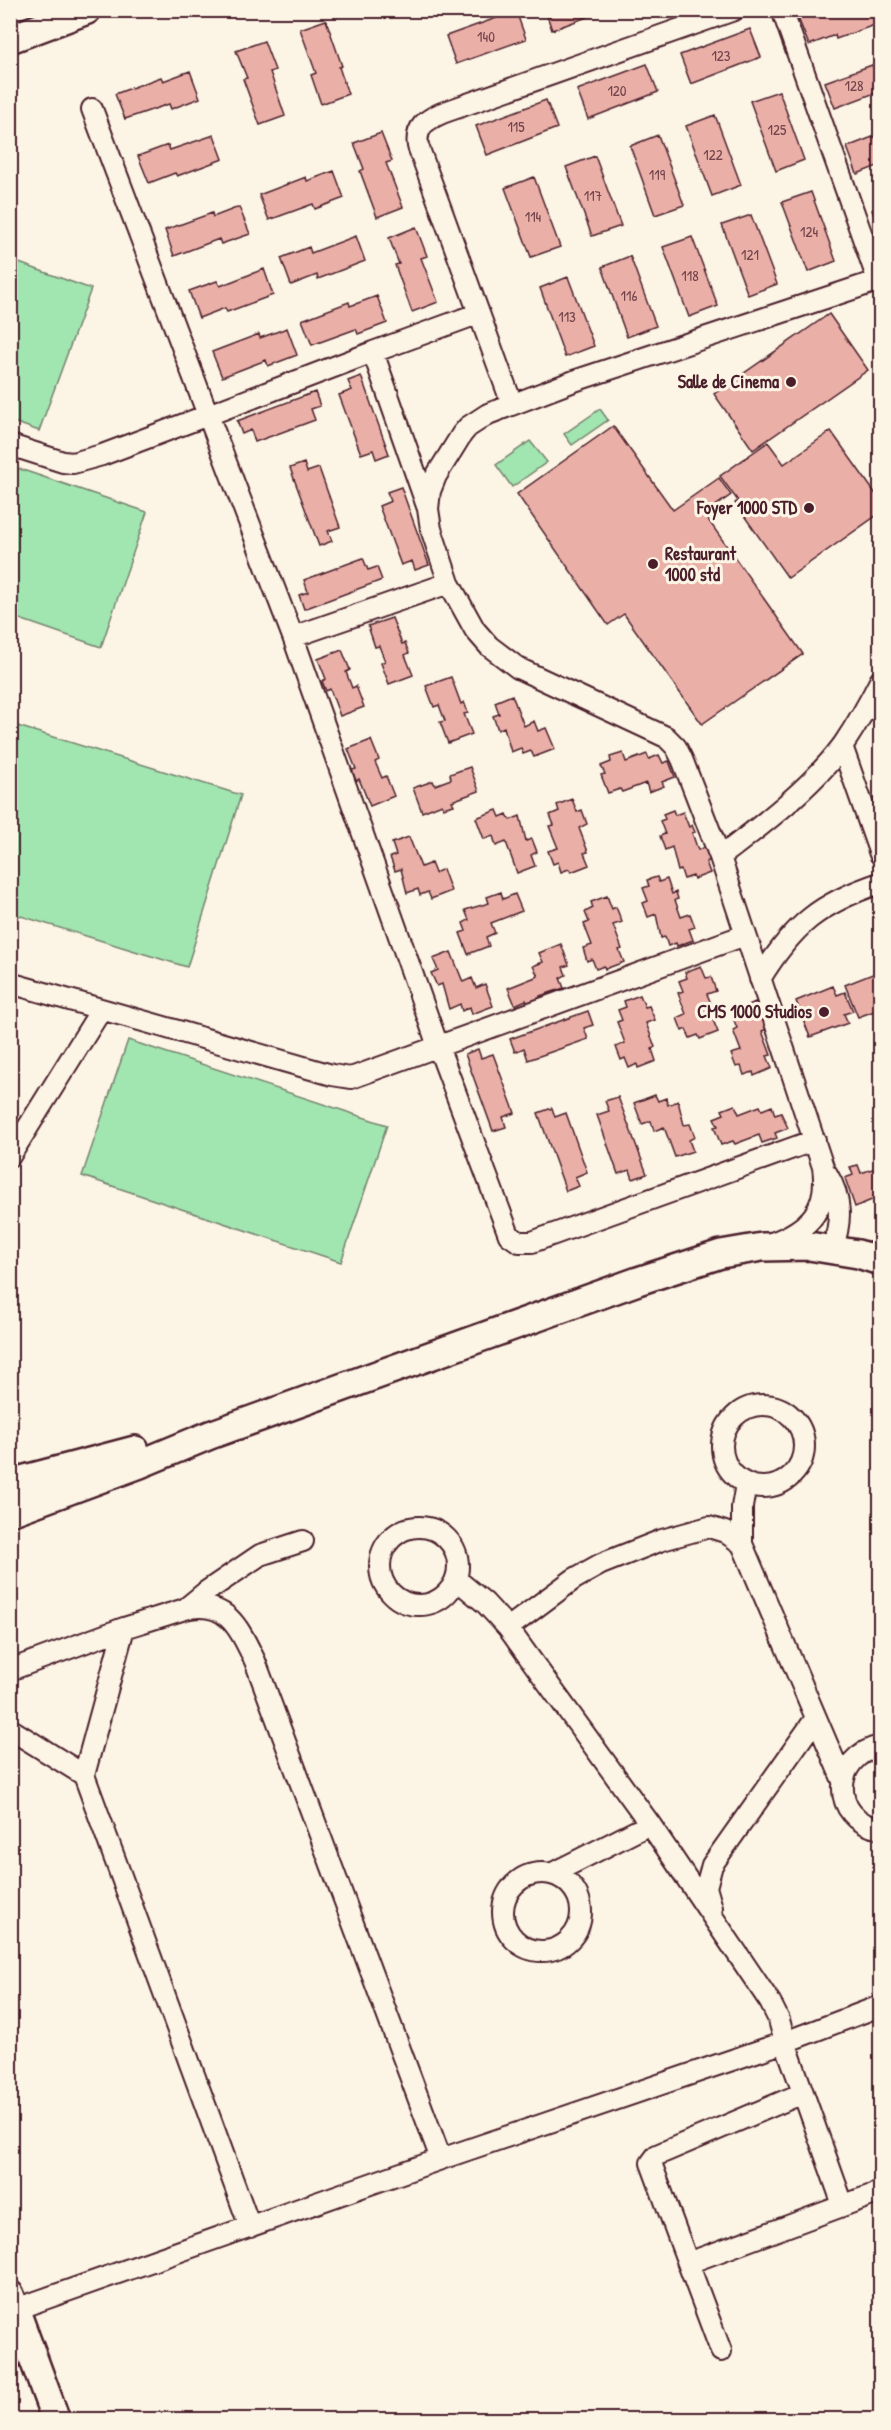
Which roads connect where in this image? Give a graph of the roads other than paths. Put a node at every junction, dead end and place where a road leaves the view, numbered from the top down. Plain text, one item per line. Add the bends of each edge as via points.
1 (87, 10) edge
2 (734, 10) edge
3 (782, 10) edge
4 (10, 39) edge
5 (92, 109) dead end
6 (880, 282) edge
7 (477, 314) junction
8 (373, 352) junction
9 (512, 404) junction
10 (208, 415) junction
11 (10, 445) edge
12 (428, 509) junction
13 (449, 583) junction
14 (293, 637) junction
15 (880, 681) edge
16 (842, 746) junction
17 (880, 854) edge
18 (720, 857) junction
19 (880, 883) edge
20 (746, 935) junction
21 (760, 980) junction
22 (10, 983) edge
23 (101, 1010) junction
24 (438, 1046) junction
25 (815, 1140) junction
26 (10, 1156) edge
27 (823, 1167) junction
28 (762, 1247) junction
29 (832, 1249) junction
30 (880, 1261) edge
31 (210, 1435) junction
32 (10, 1483) edge
33 (746, 1484) junction
34 (10, 1512) edge
35 (303, 1541) dead end
36 (742, 1544) junction
37 (456, 1579) dead end
38 (185, 1609) junction
39 (124, 1628) junction
40 (507, 1628) junction
41 (10, 1670) edge
42 (816, 1718) junction
43 (10, 1729) edge
44 (880, 1746) edge
45 (84, 1775) junction
46 (843, 1781) junction
47 (650, 1824) junction
48 (880, 1829) edge
49 (551, 1874) dead end
50 (715, 1920) junction
51 (880, 2006) edge
52 (785, 2042) junction
53 (803, 2093) junction
54 (441, 2159) junction
55 (880, 2192) edge
56 (843, 2205) junction
57 (250, 2227) junction
58 (688, 2263) junction
59 (13, 2302) edge
60 (721, 2351) dead end
61 (56, 2420) edge

1 - 4 street
2 - 7 street via 442,113 420,127 418,146
3 - 6 street
5 - 10 street
6 - 9 street
7 - 8 street
7 - 9 street
8 - 10 street
8 - 12 street
9 - 12 street via 488,414 462,434 435,476
10 - 11 street via 73,463
10 - 14 street
12 - 13 street
13 - 14 street
13 - 18 street via 475,630 504,658 671,742 682,759
14 - 24 street
15 - 16 street
16 - 17 street
16 - 18 street via 819,772
18 - 20 street
19 - 21 street via 850,893 804,922 787,938
20 - 21 street
20 - 24 street
21 - 25 street
22 - 23 street
23 - 24 street via 345,1078 360,1077
23 - 26 street
24 - 25 street via 507,1230 519,1242 542,1239
25 - 27 street
27 - 28 street via 824,1198 810,1222
27 - 29 street via 839,1206 839,1231
28 - 29 street
28 - 31 street via 721,1254 638,1281
29 - 30 street
31 - 32 street via 134,1450
31 - 34 street
33 - 33 street via 758,1487 783,1482 800,1462 803,1437 794,1420 780,1408 752,1406 728,1423 722,1450 725,1464
33 - 36 street
35 - 38 street via 260,1555
36 - 40 street via 709,1527 663,1540 574,1579
36 - 42 street
37 - 40 street
38 - 39 street
38 - 54 street via 202,1605 219,1610 242,1633 255,1660
39 - 41 street
39 - 45 street
40 - 47 street
42 - 46 street
42 - 50 street via 712,1865 706,1887
43 - 45 street
44 - 46 street via 857,1756
45 - 57 street
46 - 48 street via 848,1807 856,1818
47 - 49 street
47 - 50 street
50 - 52 street via 770,2002
51 - 52 street
52 - 53 street
52 - 54 street
53 - 56 street
53 - 58 street via 657,2155 651,2163
54 - 57 street
55 - 56 street
56 - 58 street
57 - 59 street
58 - 60 street
59 - 61 street

